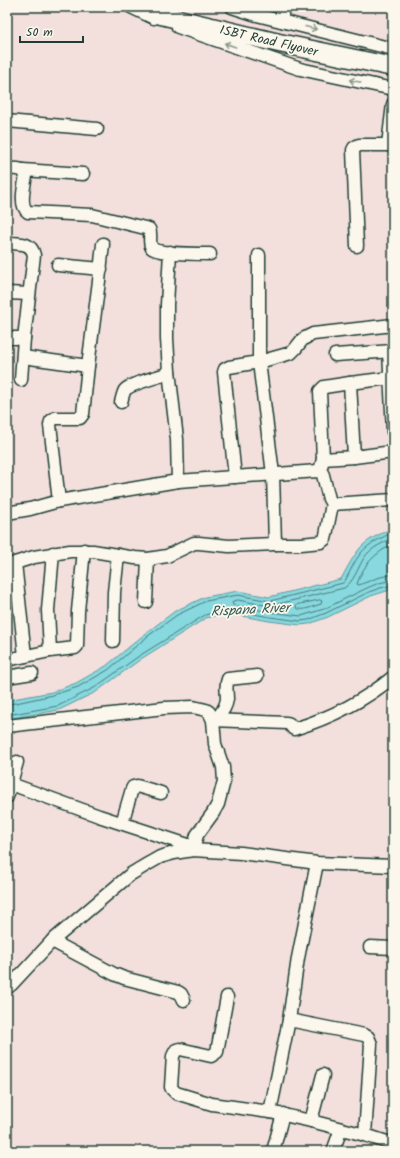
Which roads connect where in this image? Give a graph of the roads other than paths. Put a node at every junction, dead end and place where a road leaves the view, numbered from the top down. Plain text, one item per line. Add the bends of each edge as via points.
1 (131, 7) edge
2 (147, 7) edge
3 (181, 7) edge
4 (232, 7) edge
5 (282, 7) edge
6 (282, 21) junction
7 (393, 49) edge
8 (393, 59) edge
9 (393, 67) edge
10 (393, 89) edge
11 (393, 104) edge
12 (7, 121) edge
13 (97, 129) dead end
14 (391, 145) edge
15 (7, 169) edge
16 (23, 170) junction
17 (83, 174) dead end
18 (7, 243) edge
19 (103, 244) dead end
20 (358, 246) dead end
21 (170, 252) junction
22 (210, 254) dead end
23 (259, 255) dead end
24 (58, 265) dead end
25 (101, 268) junction
26 (7, 293) edge
27 (29, 294) junction
28 (393, 325) edge
29 (7, 338) edge
30 (24, 338) junction
31 (391, 351) edge
32 (335, 355) dead end
33 (23, 357) junction
34 (259, 362) junction
35 (88, 366) junction
36 (169, 373) junction
37 (390, 378) junction
38 (21, 380) dead end
39 (350, 384) junction
40 (121, 402) dead end
41 (393, 432) edge
42 (393, 452) edge
43 (354, 457) junction
44 (323, 459) junction
45 (320, 471) junction
46 (273, 474) junction
47 (235, 477) junction
48 (178, 481) junction
49 (393, 500) edge
50 (59, 501) junction
51 (332, 504) junction
52 (7, 513) edge
53 (275, 544) junction
54 (84, 550) junction
55 (53, 553) junction
56 (118, 555) junction
57 (148, 559) junction
58 (11, 565) edge
59 (146, 602) dead end
60 (113, 641) dead end
61 (50, 651) junction
62 (25, 656) junction
63 (7, 660) edge
64 (32, 672) dead end
65 (257, 676) dead end
66 (7, 677) edge
67 (393, 677) edge
68 (214, 720) junction
69 (7, 726) edge
70 (17, 762) dead end
71 (11, 784) junction
72 (161, 793) dead end
73 (7, 797) edge
74 (122, 823) junction
75 (193, 848) junction
76 (317, 863) junction
77 (393, 866) edge
78 (52, 941) junction
79 (370, 947) dead end
80 (393, 948) edge
81 (9, 989) edge
82 (227, 996) dead end
83 (184, 1000) dead end
84 (289, 1020) junction
85 (323, 1075) dead end
86 (270, 1112) junction
87 (283, 1114) junction
88 (311, 1121) junction
89 (341, 1129) junction
90 (365, 1135) junction
91 (390, 1146) edge
92 (273, 1151) edge
93 (333, 1151) edge

10 -> 1 street via 300,69 153,18
2 - 9 highway, ISBT Road Flyover via 161,15
3 - 8 highway, ISBT Road Flyover
4 - 6 street
5 - 6 street
6 -> 7 street
11 - 14 street
12 - 13 street
14 - 20 street via 359,145 353,150
15 - 16 street
16 - 17 street
16 - 21 street via 26,176 23,206 28,212 92,215 145,228 150,232 152,248
18 - 27 street via 24,244 33,250
19 - 25 street
21 - 22 street
21 - 36 street via 167,332
23 - 34 street
24 - 25 street
25 - 35 street
26 - 27 street
27 - 30 street
28 - 34 street via 313,334 303,339 291,353
29 - 30 street
30 - 33 street
31 - 32 street
31 - 37 street
33 - 35 street
33 - 38 street
34 - 46 street
34 - 47 street via 229,367 224,372
35 - 50 street via 82,416 55,418 50,425
36 - 40 street via 127,389
36 - 48 street via 176,422
37 - 39 street
37 - 41 street
39 - 43 street
39 - 44 street via 324,387 320,391
42 - 43 street
43 - 44 street
44 - 45 street
45 - 46 street
45 - 51 street
46 - 47 street
46 - 53 street
47 - 48 street
48 - 50 street
49 - 51 street
50 - 52 street
51 - 53 street via 323,540 301,544
53 - 57 street via 228,546 199,542 167,556
54 - 55 street
54 - 56 street
54 - 61 street via 78,611 78,645 75,648
55 - 58 street
55 - 61 street via 48,610
56 - 57 street
56 - 60 street
57 - 59 street
58 - 62 street
61 - 62 street
62 - 63 street
64 - 66 street
65 - 68 street via 228,679 226,705
67 - 68 street via 351,706 294,729 287,722
68 - 69 street via 209,712 200,708 170,707
68 - 75 street via 215,744 223,767 224,781 218,804 197,836
70 - 71 street
71 - 73 street
71 - 74 street
72 - 74 street via 133,787
74 - 75 street
75 - 76 street
75 - 78 street via 160,858 131,874
76 - 77 street
76 - 84 street via 298,958
78 - 81 street
78 - 83 street via 114,974 178,992
79 - 80 street
82 - 86 street via 217,1052 211,1056 176,1050 173,1056 170,1087 176,1093 212,1104
84 - 86 street
84 - 90 street via 364,1034 370,1040
85 - 88 street
86 - 87 street
87 - 88 street
87 - 92 street
88 - 89 street
89 - 90 street
89 - 93 street
90 - 91 street

